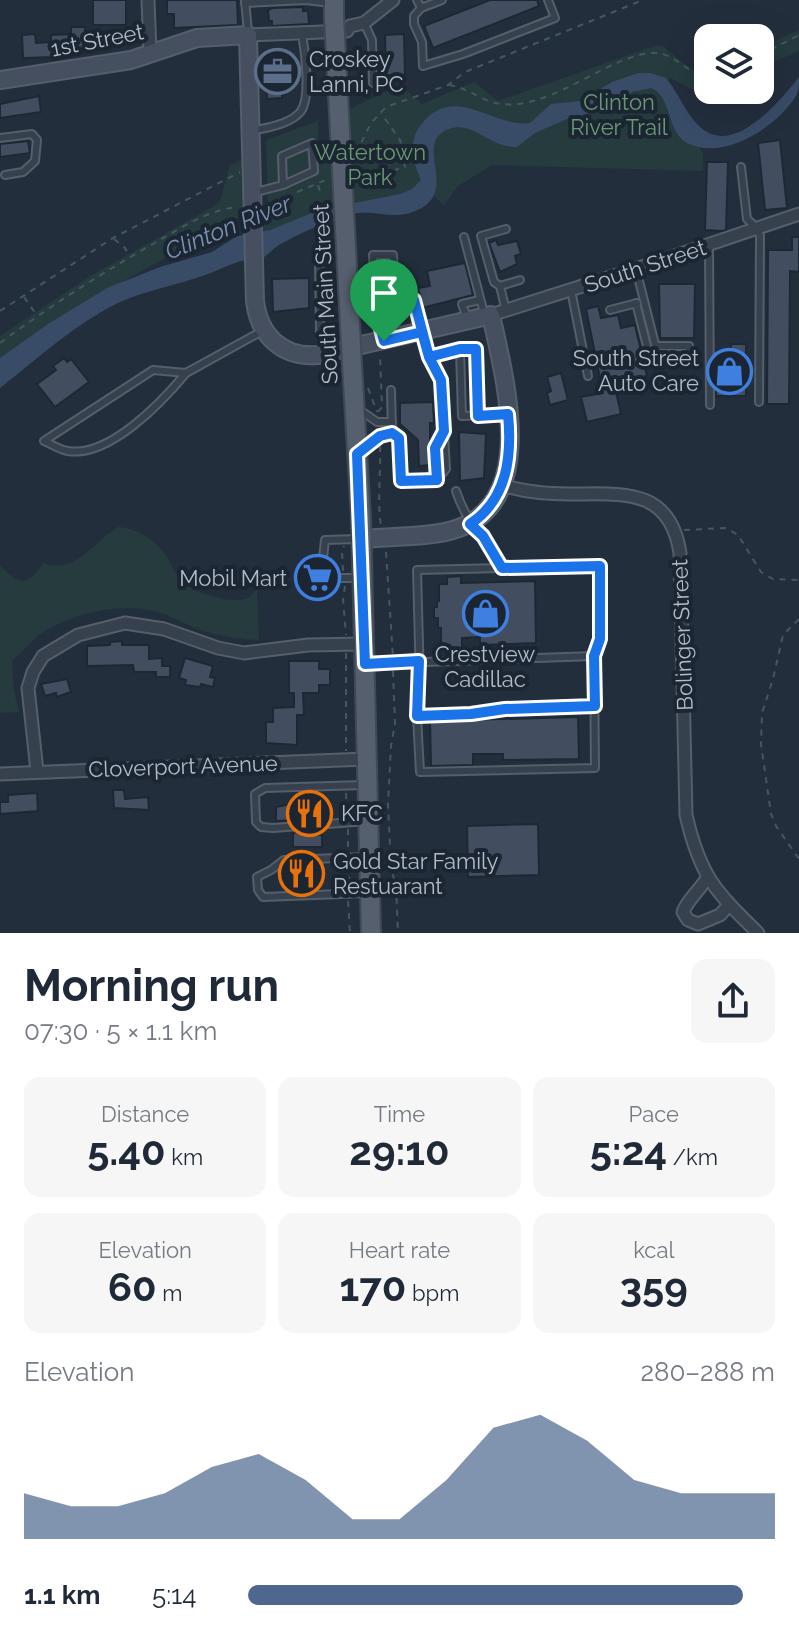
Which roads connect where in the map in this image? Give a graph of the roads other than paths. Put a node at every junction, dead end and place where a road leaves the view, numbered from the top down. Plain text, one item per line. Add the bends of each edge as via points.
1 (148, 0) edge
2 (393, 0) edge
3 (417, 0) edge
4 (442, 0) edge
5 (548, 0) edge
6 (245, 2) edge
7 (334, 7) edge
8 (421, 8) junction
9 (364, 23) junction
10 (302, 34) junction
11 (248, 35) junction
12 (150, 53) junction
13 (0, 80) edge
14 (373, 83) dead end
15 (250, 131) junction
16 (0, 138) edge
17 (741, 167) dead end
18 (5, 175) dead end
19 (283, 185) junction
20 (255, 200) junction
21 (799, 215) edge
22 (757, 228) junction
23 (506, 229) dead end
24 (464, 237) dead end
25 (709, 245) junction
26 (319, 260) dead end
27 (636, 269) junction
28 (520, 280) dead end
29 (500, 286) junction
30 (571, 290) junction
31 (645, 301) junction
32 (636, 303) junction
33 (375, 305) junction
34 (396, 305) junction
35 (610, 310) dead end
36 (486, 313) junction
37 (651, 323) junction
38 (642, 325) junction
39 (264, 330) junction
40 (422, 332) junction
41 (382, 345) junction
42 (657, 346) junction
43 (460, 349) junction
44 (324, 354) junction
45 (429, 357) junction
46 (659, 360) junction
47 (186, 373) junction
48 (588, 376) dead end
49 (391, 390) dead end
50 (759, 402) dead end
51 (354, 405) junction
52 (710, 405) dead end
53 (508, 414) junction
54 (478, 416) junction
55 (392, 422) junction
56 (392, 433) junction
57 (356, 448) junction
58 (502, 485) junction
59 (456, 491) dead end
60 (470, 524) junction
61 (353, 543) junction
62 (502, 568) junction
63 (354, 582) junction
64 (354, 641) junction
65 (594, 656) junction
66 (419, 661) junction
67 (365, 664) junction
68 (595, 706) junction
69 (417, 716) junction
70 (366, 759) junction
71 (37, 771) junction
72 (0, 774) edge
73 (367, 785) junction
74 (368, 821) junction
75 (369, 857) junction
76 (707, 878) junction
77 (370, 893) junction
78 (729, 905) junction
79 (371, 933) edge
80 (758, 933) edge

1 - 12 street
2 - 9 street
3 - 8 lane
4 - 8 lane
5 - 8 lane via 555,18 423,66 422,42 414,24
6 - 7 lane via 306,0
6 - 11 lane
7 - 51 main road, South Main Street, bridge
9 - 10 street via 347,31
9 - 14 lane via 372,40
10 - 11 street
10 - 15 lane via 302,109 272,127
11 - 12 street, 1st Street via 197,38
11 - 15 street
12 - 13 street, 1st Street
15 - 20 street
16 - 18 lane via 32,134 37,140 35,161 23,172
17 - 22 lane via 747,219
19 - 19 lane via 314,171 312,143 282,156
19 - 20 lane
20 - 39 street via 256,307
21 - 22 street, South Street
22 - 25 street, South Street
22 - 50 lane
23 - 29 lane via 481,236 494,282
24 - 36 lane
25 - 27 street, South Street
25 - 52 lane
26 - 44 lane
27 - 30 street, South Street
27 - 31 lane
28 - 29 lane
29 - 36 lane
30 - 36 street, South Street
30 - 48 lane
31 - 32 lane
31 - 37 lane
32 - 35 lane
32 - 38 lane
33 - 34 lane
33 - 34 lane via 373,255 393,255
33 - 41 lane
34 - 40 lane via 414,300
36 - 40 street
36 - 53 street
37 - 38 lane
37 - 42 lane
38 - 46 lane via 651,362
39 - 44 street via 294,354
39 - 47 lane
40 - 41 street
40 - 45 lane
41 - 44 street
42 - 46 lane
42 - 46 lane via 689,346 690,361
43 - 45 lane
43 - 54 lane via 462,416
43 - 54 lane via 476,349
45 - 56 lane via 441,380 446,469 437,480 401,481 399,438
47 - 47 lane via 153,370 44,441 69,452 110,442 166,397
49 - 55 lane
51 - 55 lane via 377,422
51 - 57 main road, South Main Street
53 - 54 lane
53 - 58 street via 509,457
55 - 56 lane
56 - 57 lane
57 - 61 main road, South Main Street
58 - 60 street via 491,506
58 - 76 street, Bolinger Street via 640,497 665,514 675,530 680,553 686,815
59 - 60 lane
60 - 61 street
60 - 62 lane
61 - 63 main road, South Main Street
61 - 63 lane via 325,540 322,567 330,578
62 - 65 lane via 600,566 600,639
62 - 66 lane via 417,570
63 - 64 main road, South Main Street
64 - 67 main road, South Main Street
64 - 71 street via 244,653 125,623 78,635 43,656 28,688
65 - 66 lane
65 - 68 lane
66 - 67 lane
66 - 69 lane
67 - 70 main road, South Main Street
68 - 69 lane
68 - 69 lane via 595,768 420,772
70 - 71 street, Cloverport Avenue
70 - 73 main road, South Main Street
71 - 72 street, Cloverport Avenue
73 - 74 main road, South Main Street
73 - 74 lane via 265,788 255,794 256,822 261,827
74 - 75 main road, South Main Street
75 - 77 main road, South Main Street
75 - 77 lane via 284,860 257,877 263,897
76 - 78 street, Bolinger Street
76 - 78 street via 686,903 683,912 688,920 710,920
77 - 79 main road, South Main Street
78 - 80 street, Bolinger Street

